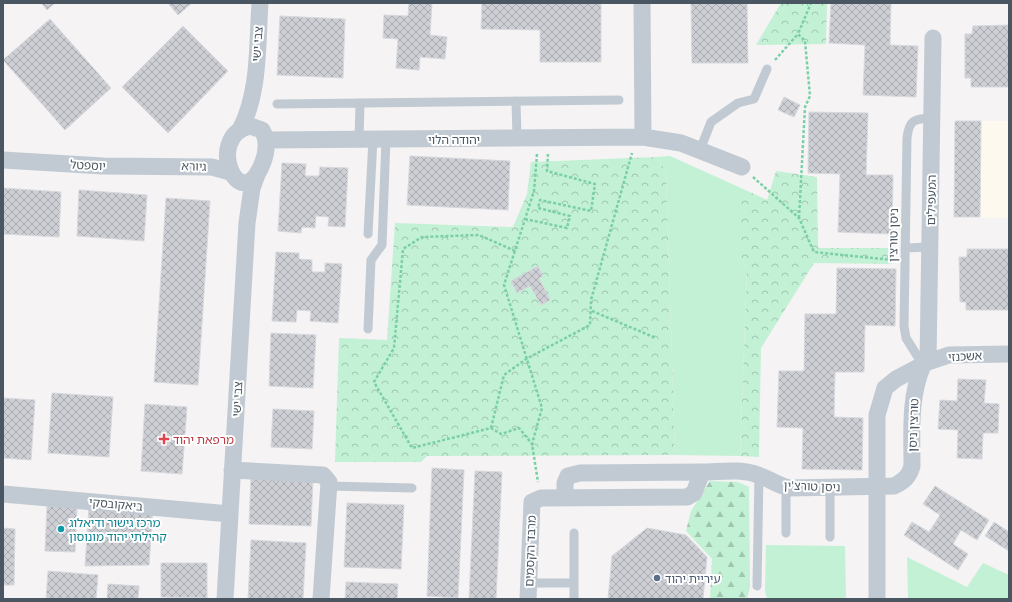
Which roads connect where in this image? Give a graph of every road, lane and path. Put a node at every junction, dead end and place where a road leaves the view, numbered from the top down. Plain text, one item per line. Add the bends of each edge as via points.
1 (260, 3) edge
2 (642, 3) edge
3 (811, 3) edge
4 (798, 34) junction
5 (933, 38) dead end
6 (767, 69) joint
7 (254, 84) junction
8 (618, 100) dead end
9 (516, 101) junction
10 (360, 103) junction
11 (277, 104) dead end
12 (932, 118) junction
13 (264, 135) junction
14 (235, 137) junction
15 (640, 137) junction
16 (517, 138) junction
17 (544, 138) junction
18 (373, 140) junction
19 (700, 150) junction
20 (3, 160) edge
21 (172, 166) junction
22 (742, 167) joint
23 (258, 172) junction
24 (233, 176) junction
25 (799, 218) junction
26 (525, 219) junction
27 (247, 223) junction
28 (368, 234) dead end
29 (930, 247) junction
30 (905, 248) junction
31 (515, 251) junction
32 (905, 261) junction
33 (592, 311) junction
34 (368, 329) dead end
35 (656, 338) dead end
36 (1009, 354) edge
37 (526, 359) junction
38 (926, 364) junction
39 (491, 428) junction
40 (532, 444) junction
41 (232, 470) junction
42 (702, 472) junction
43 (759, 475) junction
44 (328, 486) junction
45 (786, 487) junction
46 (412, 488) dead end
47 (830, 488) junction
48 (877, 488) junction
49 (3, 494) edge
50 (565, 498) junction
51 (537, 500) junction
52 (230, 514) junction
53 (574, 534) dead end
54 (786, 534) dead end
55 (830, 537) dead end
56 (574, 583) junction
57 (756, 586) dead end
58 (528, 591) edge
59 (225, 599) edge
60 (321, 599) edge
61 (574, 599) edge
62 (877, 599) edge

1 - 7 street, צבי ישי
2 - 15 street
3 - 4 path
4 - 6 path
4 - 25 path via 805,41 810,96 805,107
5 - 12 street, המעפילים
6 - 19 lane via 754,99 738,103 712,122
7 - 13 street, צבי ישי
7 - 14 street, צבי ישי via 247,116
8 - 9 lane
9 - 10 lane
9 - 16 lane
10 - 11 lane
10 - 18 lane
12 - 29 street, המעפילים
12 - 30 lane, ניסן טורצין via 916,119 908,128
13 - 14 street via 250,126
13 - 18 street, יהודה הלוי
13 - 23 street via 266,152
14 - 21 street, גיורא via 208,158
14 - 24 street via 227,157
15 - 17 street, יהודה הלוי
15 - 19 street, יהודה הלוי via 681,143
15 - 33 path via 591,300
16 - 17 street, יהודה הלוי
16 - 18 street, יהודה הלוי
17 - 26 path via 534,191
17 - 26 path via 547,171 595,184 591,211 540,200 538,208 570,216 568,228
18 - 28 lane
18 - 34 lane via 382,245 371,260
19 - 22 street, יהודה הלוי
20 - 21 street, יוספטל via 103,166
21 - 24 street, גיורא via 212,167
22 - 25 path
23 - 24 street via 248,182 242,182
23 - 27 street, צבי ישי via 252,188
24 - 27 street, צבי ישי via 245,204
25 - 32 path via 814,252
26 - 31 path
27 - 41 street, צבי ישי
29 - 30 lane
29 - 38 street, המעפילים
30 - 32 lane, ניסן טורצין
31 - 37 path via 504,285
31 - 39 path via 479,235 422,237 403,249 394,348 374,382 412,448
32 - 38 lane, ניסן טורצין via 906,338
33 - 35 path
33 - 37 path via 590,325
36 - 38 street, אשכנזי via 949,355
37 - 39 path via 504,375
37 - 40 path via 542,408
38 - 48 street via 896,378 885,388 877,415
38 - 48 street, טורצין ניסן via 915,390 912,408 912,466 909,475 903,482 894,486
39 - 40 path via 501,434 519,428
40 - 51 path
41 - 44 street via 323,475 329,482
41 - 52 street, צבי ישי
42 - 43 street, ניסן טורצ'ין via 744,471
42 - 50 street via 694,493 687,497
42 - 50 street, ניסן טורצ'ין via 580,473 568,476 565,483
43 - 45 street, ניסן טורצ'ין via 773,484
43 - 57 lane
44 - 46 lane
44 - 60 street
45 - 47 street, ניסן טורצ'ין
45 - 54 lane
47 - 48 street, ניסן טורצ'ין
47 - 55 lane
48 - 62 street
49 - 52 street, ביאקובסקי
50 - 51 street
51 - 58 street, מרבד הקסמים
52 - 59 street, צבי ישי
53 - 56 lane
56 - 58 lane
56 - 61 lane

